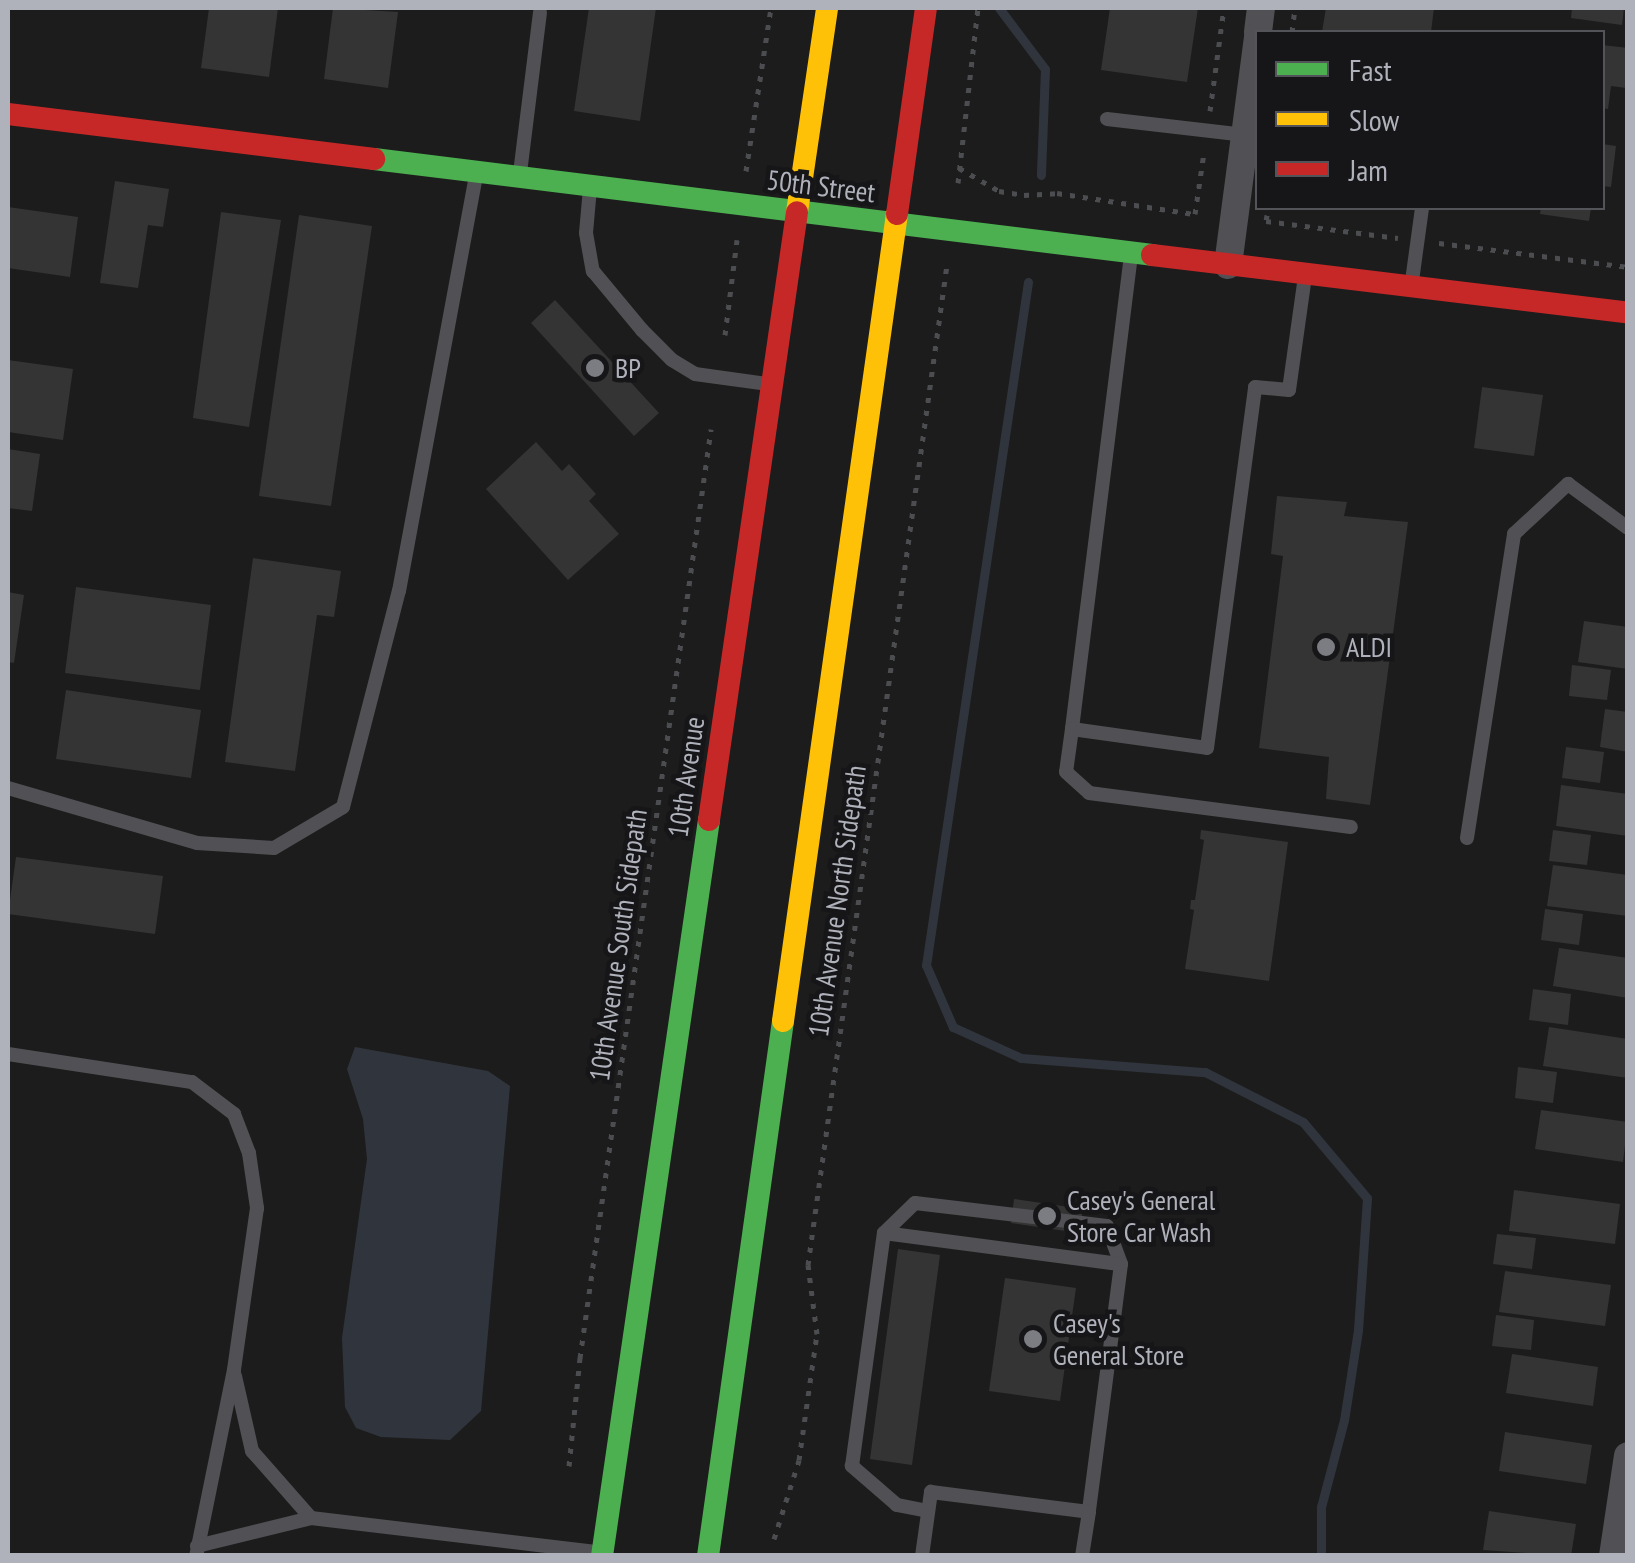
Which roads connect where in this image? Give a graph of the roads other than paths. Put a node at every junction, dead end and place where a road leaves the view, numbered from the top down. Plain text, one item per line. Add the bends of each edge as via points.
1 (827, 8) edge
2 (926, 8) edge
3 (540, 12) dead end
4 (1254, 92) edge
5 (8, 114) edge
6 (1107, 119) dead end
7 (1245, 135) junction
8 (476, 173) junction
9 (520, 179) junction
10 (590, 188) junction
11 (1422, 210) edge
12 (799, 214) junction
13 (895, 224) junction
14 (1131, 255) junction
15 (1228, 265) junction
16 (1305, 276) junction
17 (1411, 288) junction
18 (1628, 313) edge
19 (774, 385) junction
20 (1628, 528) edge
21 (1072, 729) junction
22 (8, 788) edge
23 (1351, 827) dead end
24 (1467, 838) dead end
25 (8, 1054) edge
26 (884, 1233) junction
27 (1121, 1264) junction
28 (234, 1370) junction
29 (1628, 1456) edge
30 (928, 1510) junction
31 (1089, 1512) junction
32 (311, 1518) junction
33 (197, 1551) edge
34 (609, 1555) edge
35 (708, 1556) edge
36 (922, 1556) edge
37 (1082, 1556) edge
38 (1614, 1556) edge

1 - 12 main road, 10th Avenue
2 - 13 main road
3 - 9 lane
4 - 7 street
5 - 8 main road, 50th Street
6 - 7 lane
7 - 15 street
8 - 9 main road, 50th Street
8 - 22 lane via 399,591 342,807 274,848 197,844
9 - 10 main road, 50th Street
10 - 12 main road, 50th Street
10 - 19 lane via 586,234 593,271 642,330 695,374
11 - 17 lane
12 - 13 main road, 50th Street
12 - 19 main road, 10th Avenue
13 - 14 main road, 50th Street
13 - 35 main road
14 - 15 main road, 50th Street
14 - 21 lane
15 - 16 main road, 50th Street
16 - 17 main road, 50th Street
16 - 21 lane via 1289,390 1256,386 1207,748
17 - 18 main road, 50th Street
19 - 34 main road, 10th Avenue
20 - 24 lane via 1568,484 1514,534
21 - 23 lane via 1066,772 1089,792
25 - 28 lane via 192,1082 234,1114 249,1152 257,1208
26 - 27 lane
26 - 27 lane via 915,1203 1107,1226
26 - 30 lane via 852,1466 897,1505
27 - 31 lane
28 - 32 lane via 252,1451
28 - 33 lane
29 - 38 street
30 - 31 lane via 931,1492
30 - 36 lane
31 - 37 lane
32 - 33 lane
32 - 34 lane

